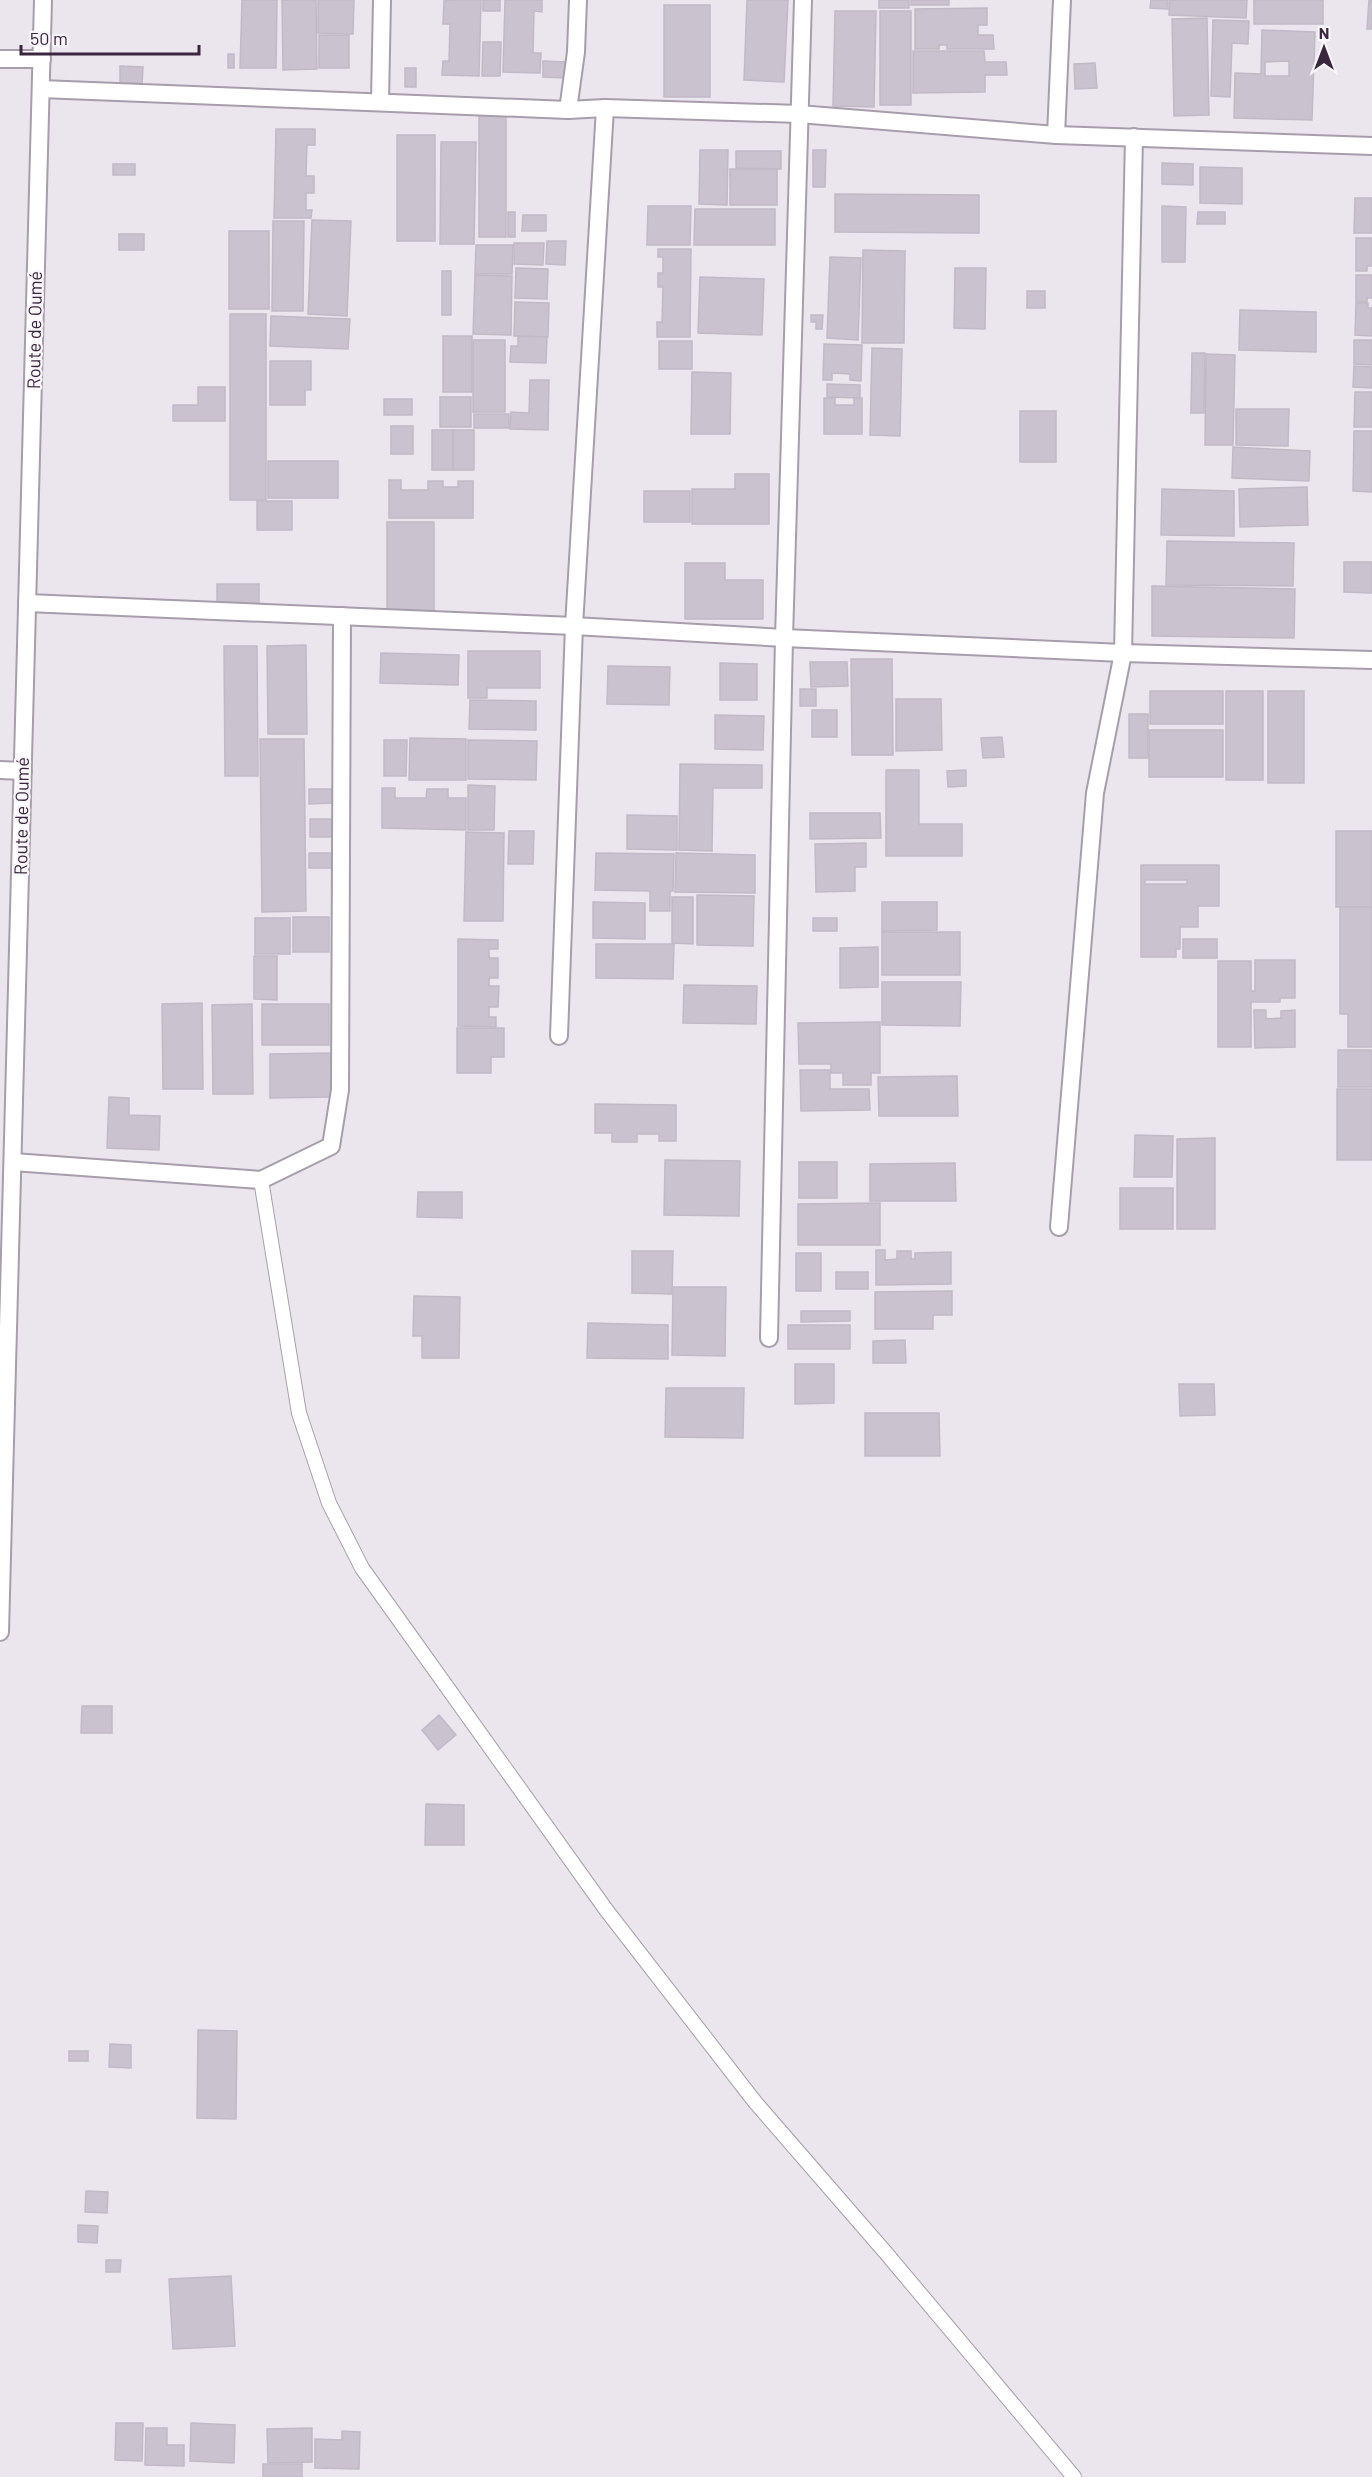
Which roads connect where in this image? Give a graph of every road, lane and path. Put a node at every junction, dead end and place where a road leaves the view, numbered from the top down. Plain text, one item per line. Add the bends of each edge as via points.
1 (43, 0) edge
2 (382, 0) edge
3 (578, 0) edge
4 (803, 0) edge
5 (1062, 0) edge
6 (0, 59) edge
7 (42, 59) junction
8 (41, 89) junction
9 (380, 101) junction
10 (604, 108) junction
11 (568, 110) junction
12 (799, 114) junction
13 (1056, 135) junction
14 (1134, 136) junction
15 (1372, 146) edge
16 (27, 603) junction
17 (342, 616) junction
18 (574, 626) junction
19 (784, 638) junction
20 (1123, 652) junction
21 (1372, 660) edge
22 (0, 771) edge
23 (22, 771) junction
24 (559, 1036) dead end
25 (13, 1162) junction
26 (261, 1180) junction
27 (1059, 1227) dead end
28 (769, 1338) dead end
29 (0, 1632) edge
30 (1074, 2477) edge

1 - 7 street, Route de Oumé
2 - 9 street
3 - 11 street
4 - 12 street
5 - 13 street
6 - 7 street
7 - 8 street, Route de Oumé
8 - 9 street
8 - 16 street, Route de Oumé
9 - 11 street
10 - 11 street
10 - 12 street
10 - 18 street
12 - 13 street
12 - 19 street
13 - 14 street
14 - 15 street
14 - 20 street
16 - 17 street
16 - 23 street, Route de Oumé
17 - 18 street
17 - 26 street via 340,1090 331,1146
18 - 19 street
18 - 24 street
19 - 20 street
19 - 28 street
20 - 21 street
20 - 27 street via 1095,793
22 - 23 street
23 - 25 street, Route de Oumé
25 - 26 street
25 - 29 street, Route de Oumé
26 - 30 lane via 299,1413 329,1503 362,1568 606,1911 748,2093

